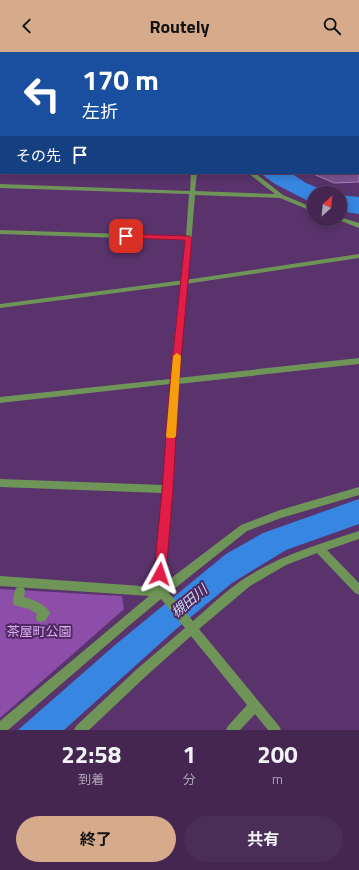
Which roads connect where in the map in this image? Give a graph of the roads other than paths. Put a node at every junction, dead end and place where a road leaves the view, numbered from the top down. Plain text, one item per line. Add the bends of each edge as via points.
1 (194, 174) edge
2 (252, 174) edge
3 (0, 186) edge
4 (192, 193) junction
5 (281, 196) junction
6 (307, 207) edge
7 (347, 221) edge
8 (359, 226) edge
9 (0, 232) edge
10 (189, 238) junction
11 (359, 256) edge
12 (185, 282) junction
13 (0, 306) edge
14 (359, 361) edge
15 (174, 382) junction
16 (0, 400) edge
17 (0, 483) edge
18 (167, 490) junction
19 (359, 491) edge
20 (359, 535) edge
21 (319, 548) junction
22 (0, 581) edge
23 (359, 590) edge
24 (20, 591) dead end
25 (162, 592) junction
26 (42, 617) dead end
27 (193, 629) junction
28 (255, 706) junction
29 (0, 728) edge
30 (80, 730) edge
31 (232, 730) edge
32 (275, 730) edge

1 - 4 street
2 - 5 street
3 - 4 street
4 - 5 street
4 - 10 street
5 - 6 street
7 - 8 street
9 - 10 street
10 - 12 street
11 - 12 street
12 - 13 street
12 - 15 street
14 - 15 street
15 - 16 street
15 - 18 street
17 - 18 street
18 - 25 street via 160,574
19 - 25 street via 280,514 244,528
20 - 21 street
21 - 23 street
21 - 27 street via 283,562 246,584
22 - 25 street
24 - 26 street via 18,601 40,609 45,613
25 - 27 street
25 - 29 street
27 - 28 street
27 - 30 street
28 - 31 street
28 - 32 street

